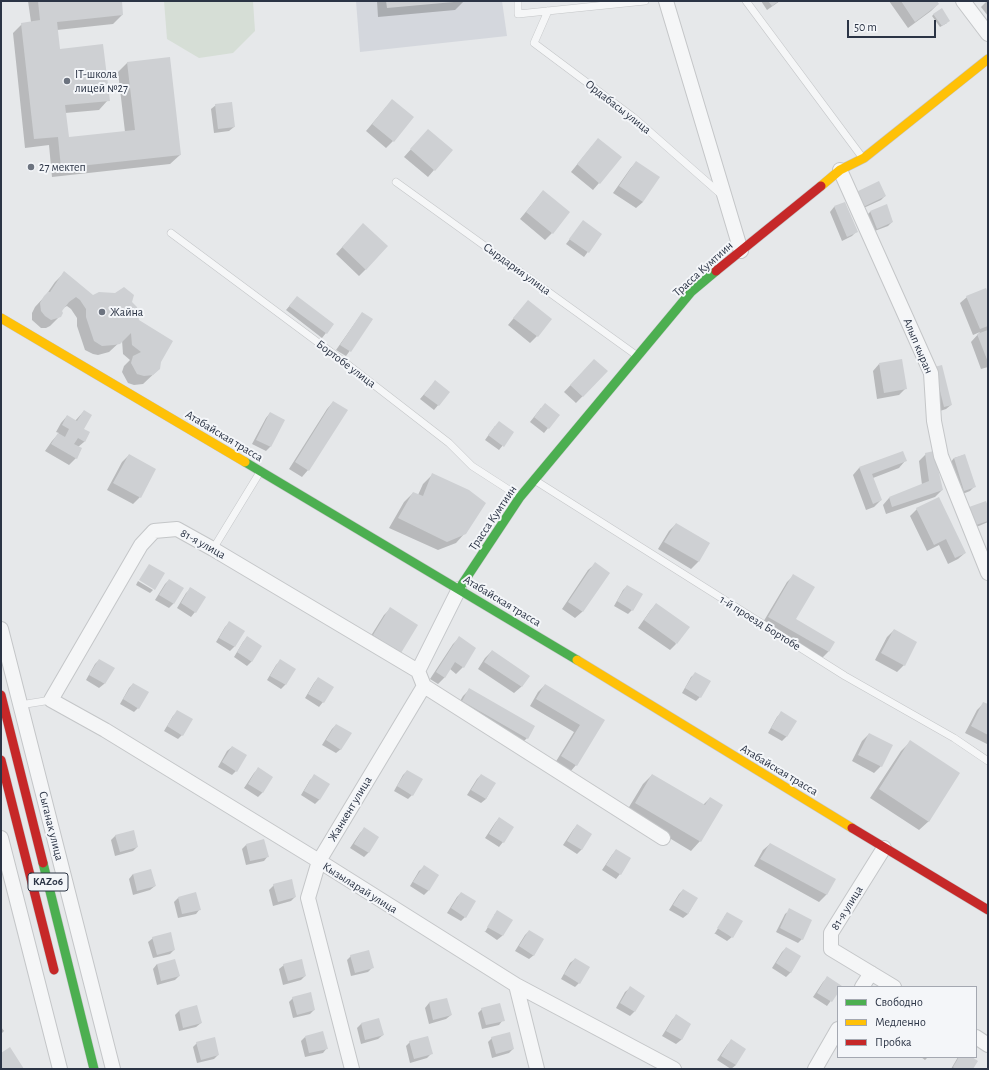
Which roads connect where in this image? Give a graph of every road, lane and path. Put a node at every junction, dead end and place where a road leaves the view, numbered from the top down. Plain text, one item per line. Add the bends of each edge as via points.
1 (518, 1) edge
2 (645, 1) edge
3 (666, 1) edge
4 (746, 1) edge
5 (963, 1) edge
6 (548, 11) junction
7 (988, 34) edge
8 (988, 59) edge
9 (864, 158) junction
10 (840, 170) junction
11 (396, 182) dead end
12 (725, 197) junction
13 (171, 233) dead end
14 (741, 251) junction
15 (1, 318) edge
16 (637, 356) junction
17 (261, 472) junction
18 (535, 480) junction
19 (520, 497) junction
20 (213, 549) junction
21 (988, 573) edge
22 (459, 589) junction
23 (1, 629) edge
24 (418, 671) junction
25 (424, 686) junction
26 (1, 695) edge
27 (51, 700) junction
28 (20, 705) junction
29 (1, 760) edge
30 (988, 761) edge
31 (1, 838) edge
32 (663, 838) dead end
33 (884, 848) junction
34 (319, 862) junction
35 (988, 910) edge
36 (871, 973) junction
37 (56, 976) dead end
38 (516, 986) junction
39 (863, 986) edge
40 (892, 986) edge
41 (837, 1031) edge
42 (977, 1038) edge
43 (988, 1045) edge
44 (60, 1069) edge
45 (94, 1069) edge
46 (113, 1069) edge
47 (352, 1069) edge
48 (537, 1069) edge
49 (674, 1069) edge
50 (815, 1069) edge

1 - 6 lane via 518,14
2 - 6 lane
3 - 12 street
4 - 9 lane
5 - 7 street
6 - 12 lane, Ордабасы улица via 534,43 633,118
8 - 9 main road, Трасса Кумтиин
9 - 10 main road, Трасса Кумтиин
10 - 14 main road, Трасса Кумтиин
10 - 21 street, Алып кыран via 931,373 934,420 941,456
11 - 16 lane, Сырдария улица
12 - 14 street
13 - 19 lane, Бортобе улица via 353,368 449,443 472,466
14 - 16 main road, Трасса Кумтиин via 691,292
15 - 17 main road, Атабайская трасса
16 - 18 main road, Трасса Кумтиин
17 - 20 lane
17 - 22 main road, Атабайская трасса
18 - 19 main road, Трасса Кумтиин
18 - 30 lane, 1-й проезд Бортобе via 845,676 954,738
19 - 22 main road, Трасса Кумтиин
20 - 24 street, 81-я улица
20 - 27 street, 81-я улица via 177,529 154,531 141,545
22 - 24 street
22 - 33 main road, Атабайская трасса
23 - 28 street, Сыганак улица
24 - 25 street
25 - 32 street
25 - 34 street, Жанкент улица
26 - 45 main road, KАZ06
27 - 28 lane
27 - 34 street, Кызыларай улица via 105,730
28 - 46 street, Сыганак улица
29 - 37 main road, KАZ06
31 - 44 street
33 - 35 main road, Атабайская трасса
33 - 36 street, 81-я улица via 830,934 831,949
34 - 38 street, Кызыларай улица
34 - 47 street, Жанкент улица via 308,898
36 - 39 street
36 - 40 street, 81-я улица
38 - 48 street
38 - 49 street, Кызыларай улица
41 - 50 street
42 - 43 street

